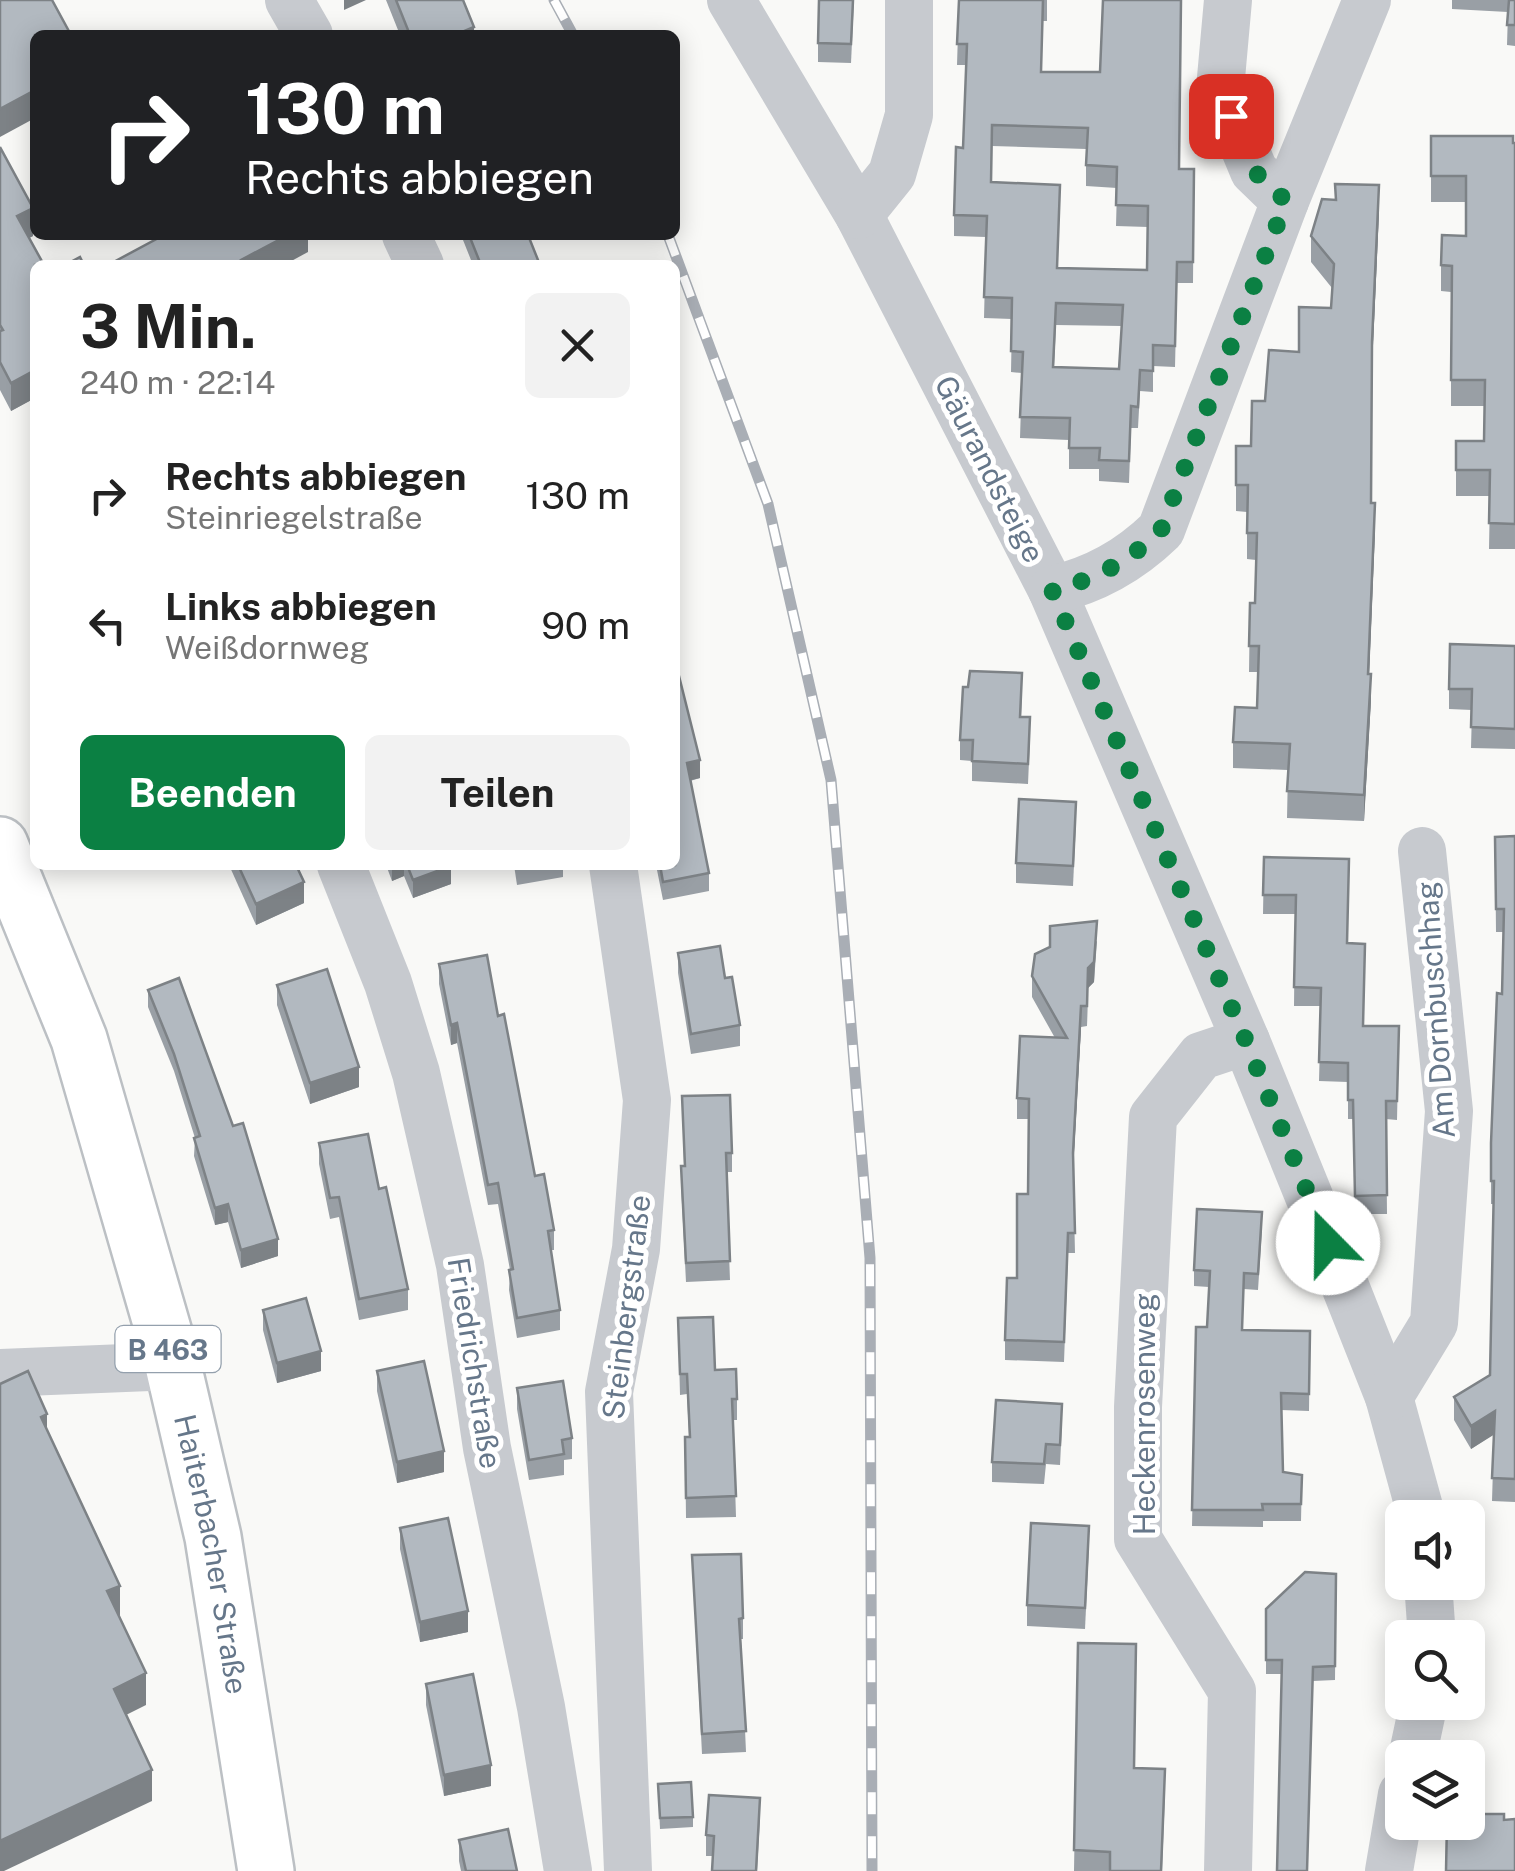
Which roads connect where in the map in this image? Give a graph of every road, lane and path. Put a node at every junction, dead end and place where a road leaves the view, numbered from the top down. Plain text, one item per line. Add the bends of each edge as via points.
1 (289, 0) edge
2 (731, 0) edge
3 (909, 0) edge
4 (1228, 0) edge
5 (1368, 0) edge
6 (306, 30) edge
7 (1286, 201) junction
8 (860, 215) junction
9 (1052, 590) junction
10 (0, 845) edge
11 (1422, 851) dead end
12 (343, 870) edge
13 (614, 870) edge
14 (1246, 1041) junction
15 (172, 1360) junction
16 (0, 1374) edge
17 (1390, 1397) junction
18 (1417, 1500) edge
19 (1394, 1840) edge
20 (266, 1871) edge
21 (568, 1871) edge
22 (628, 1871) edge
23 (1228, 1871) edge
24 (1389, 1871) edge

1 - 6 street
2 - 8 street, Gäurandsteige
3 - 8 street via 909,115 892,174
4 - 7 street via 1220,89 1254,171
5 - 7 street
7 - 9 street via 1161,530 1089,581
8 - 9 street, Gäurandsteige
9 - 14 street, Gäurandsteige
10 - 15 main road, Haiterbacher Straße / B 463 via 79,1039
11 - 17 street, Am Dornbuschhag via 1449,1111 1434,1322
12 - 21 street, Friedrichstraße via 411,1055 460,1265 487,1448
13 - 22 street, Steinbergstraße via 647,1100 636,1249 609,1392
14 - 17 street, Gäurandsteige
14 - 23 street, Heckenrosenweg via 1201,1056 1153,1117 1138,1408 1138,1539 1232,1691
15 - 16 street via 150,1367
15 - 20 main road, Haiterbacher Straße / B 463 via 213,1537
17 - 18 street, Gäurandsteige
19 - 24 street

